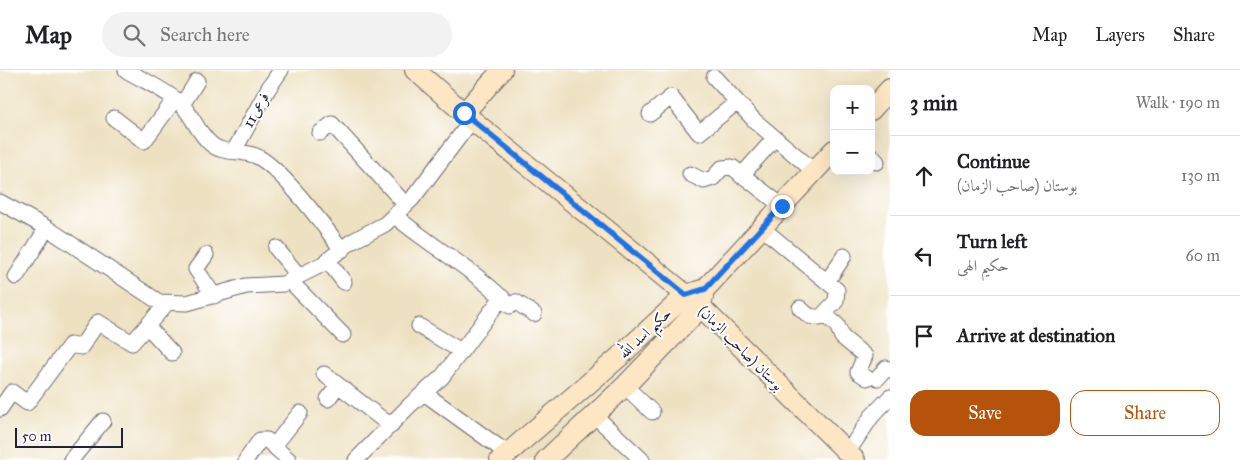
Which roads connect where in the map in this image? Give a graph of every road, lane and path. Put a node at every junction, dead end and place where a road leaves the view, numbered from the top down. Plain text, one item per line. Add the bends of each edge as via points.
1 (126, 70) edge
2 (281, 70) edge
3 (415, 70) edge
4 (502, 70) edge
5 (714, 77) dead end
6 (197, 81) dead end
7 (890, 90) edge
8 (178, 102) junction
9 (737, 102) junction
10 (875, 106) edge
11 (650, 114) dead end
12 (468, 117) junction
13 (114, 118) dead end
14 (320, 133) dead end
15 (775, 138) junction
16 (234, 151) junction
17 (830, 154) edge
18 (814, 172) junction
19 (690, 174) dead end
20 (741, 176) junction
21 (0, 202) edge
22 (406, 205) junction
23 (782, 206) junction
24 (394, 216) junction
25 (47, 228) junction
26 (762, 228) junction
27 (276, 248) dead end
28 (342, 250) junction
29 (206, 255) dead end
30 (844, 256) dead end
31 (328, 261) junction
32 (16, 277) dead end
33 (294, 278) junction
34 (344, 282) dead end
35 (827, 282) junction
36 (214, 296) junction
37 (502, 297) junction
38 (697, 297) junction
39 (167, 303) junction
40 (800, 308) dead end
41 (534, 314) dead end
42 (824, 314) junction
43 (147, 326) junction
44 (419, 326) dead end
45 (343, 335) dead end
46 (461, 352) junction
47 (172, 353) dead end
48 (618, 358) junction
49 (324, 374) dead end
50 (878, 376) edge
51 (630, 380) junction
52 (338, 385) junction
53 (424, 393) junction
54 (890, 397) edge
55 (328, 399) dead end
56 (0, 409) edge
57 (652, 412) dead end
58 (300, 413) dead end
59 (594, 415) junction
60 (103, 421) dead end
61 (391, 426) junction
62 (274, 446) junction
63 (503, 457) edge
64 (851, 457) edge
65 (71, 460) edge
66 (246, 460) edge
67 (289, 460) edge
68 (356, 460) edge
69 (546, 460) edge
70 (642, 460) edge

1 - 8 street
2 - 16 street, فرعی11
3 - 12 main road, بوستان (صاحب الزمان)
4 - 12 main road
5 - 9 street
6 - 8 street
7 - 10 main road
8 - 13 street via 144,141
8 - 16 street via 212,145
9 - 11 street via 699,132 671,97
9 - 15 street
12 - 22 street
12 - 38 main road, بوستان (صاحب الزمان)
14 - 22 street via 332,124
15 - 18 street
15 - 20 street
16 - 28 street via 258,157 273,169 319,219
17 - 18 main road
18 - 23 main road
19 - 20 street via 704,180 713,178 722,168 732,167
20 - 23 street
21 - 25 street
22 - 24 street
23 - 26 main road
24 - 28 street
24 - 37 street
25 - 32 street
25 - 39 street via 160,302
26 - 35 street
26 - 38 main road
27 - 33 street
28 - 31 street
29 - 36 street via 196,268
30 - 35 street
31 - 33 street
31 - 34 street
33 - 36 street via 283,284 246,286
33 - 45 street
35 - 42 street via 837,290 836,301
36 - 39 street via 187,303
37 - 41 street via 510,306 516,302
37 - 46 street
38 - 48 main road, حکیم اسد الله
38 - 51 main road, حکیم اسد الله
38 - 64 main road, بوستان (صاحب الزمان)
39 - 43 street
40 - 42 street via 809,316 820,318
42 - 50 street via 837,325 842,337 865,356 858,372
43 - 47 street
43 - 56 street via 132,343 98,322 81,347 70,345 27,403 12,392
44 - 46 street
46 - 53 street via 442,377
48 - 51 main road
48 - 63 main road, حکیم اسد الله
49 - 52 street
51 - 57 street
51 - 59 main road, حکیم اسد الله
52 - 55 street
52 - 61 street
53 - 61 street
53 - 63 street
54 - 64 street via 872,416
58 - 62 street
59 - 69 main road, حکیم اسد الله
59 - 70 street
60 - 65 street
61 - 68 street
62 - 66 street via 267,440 260,440
62 - 67 street

